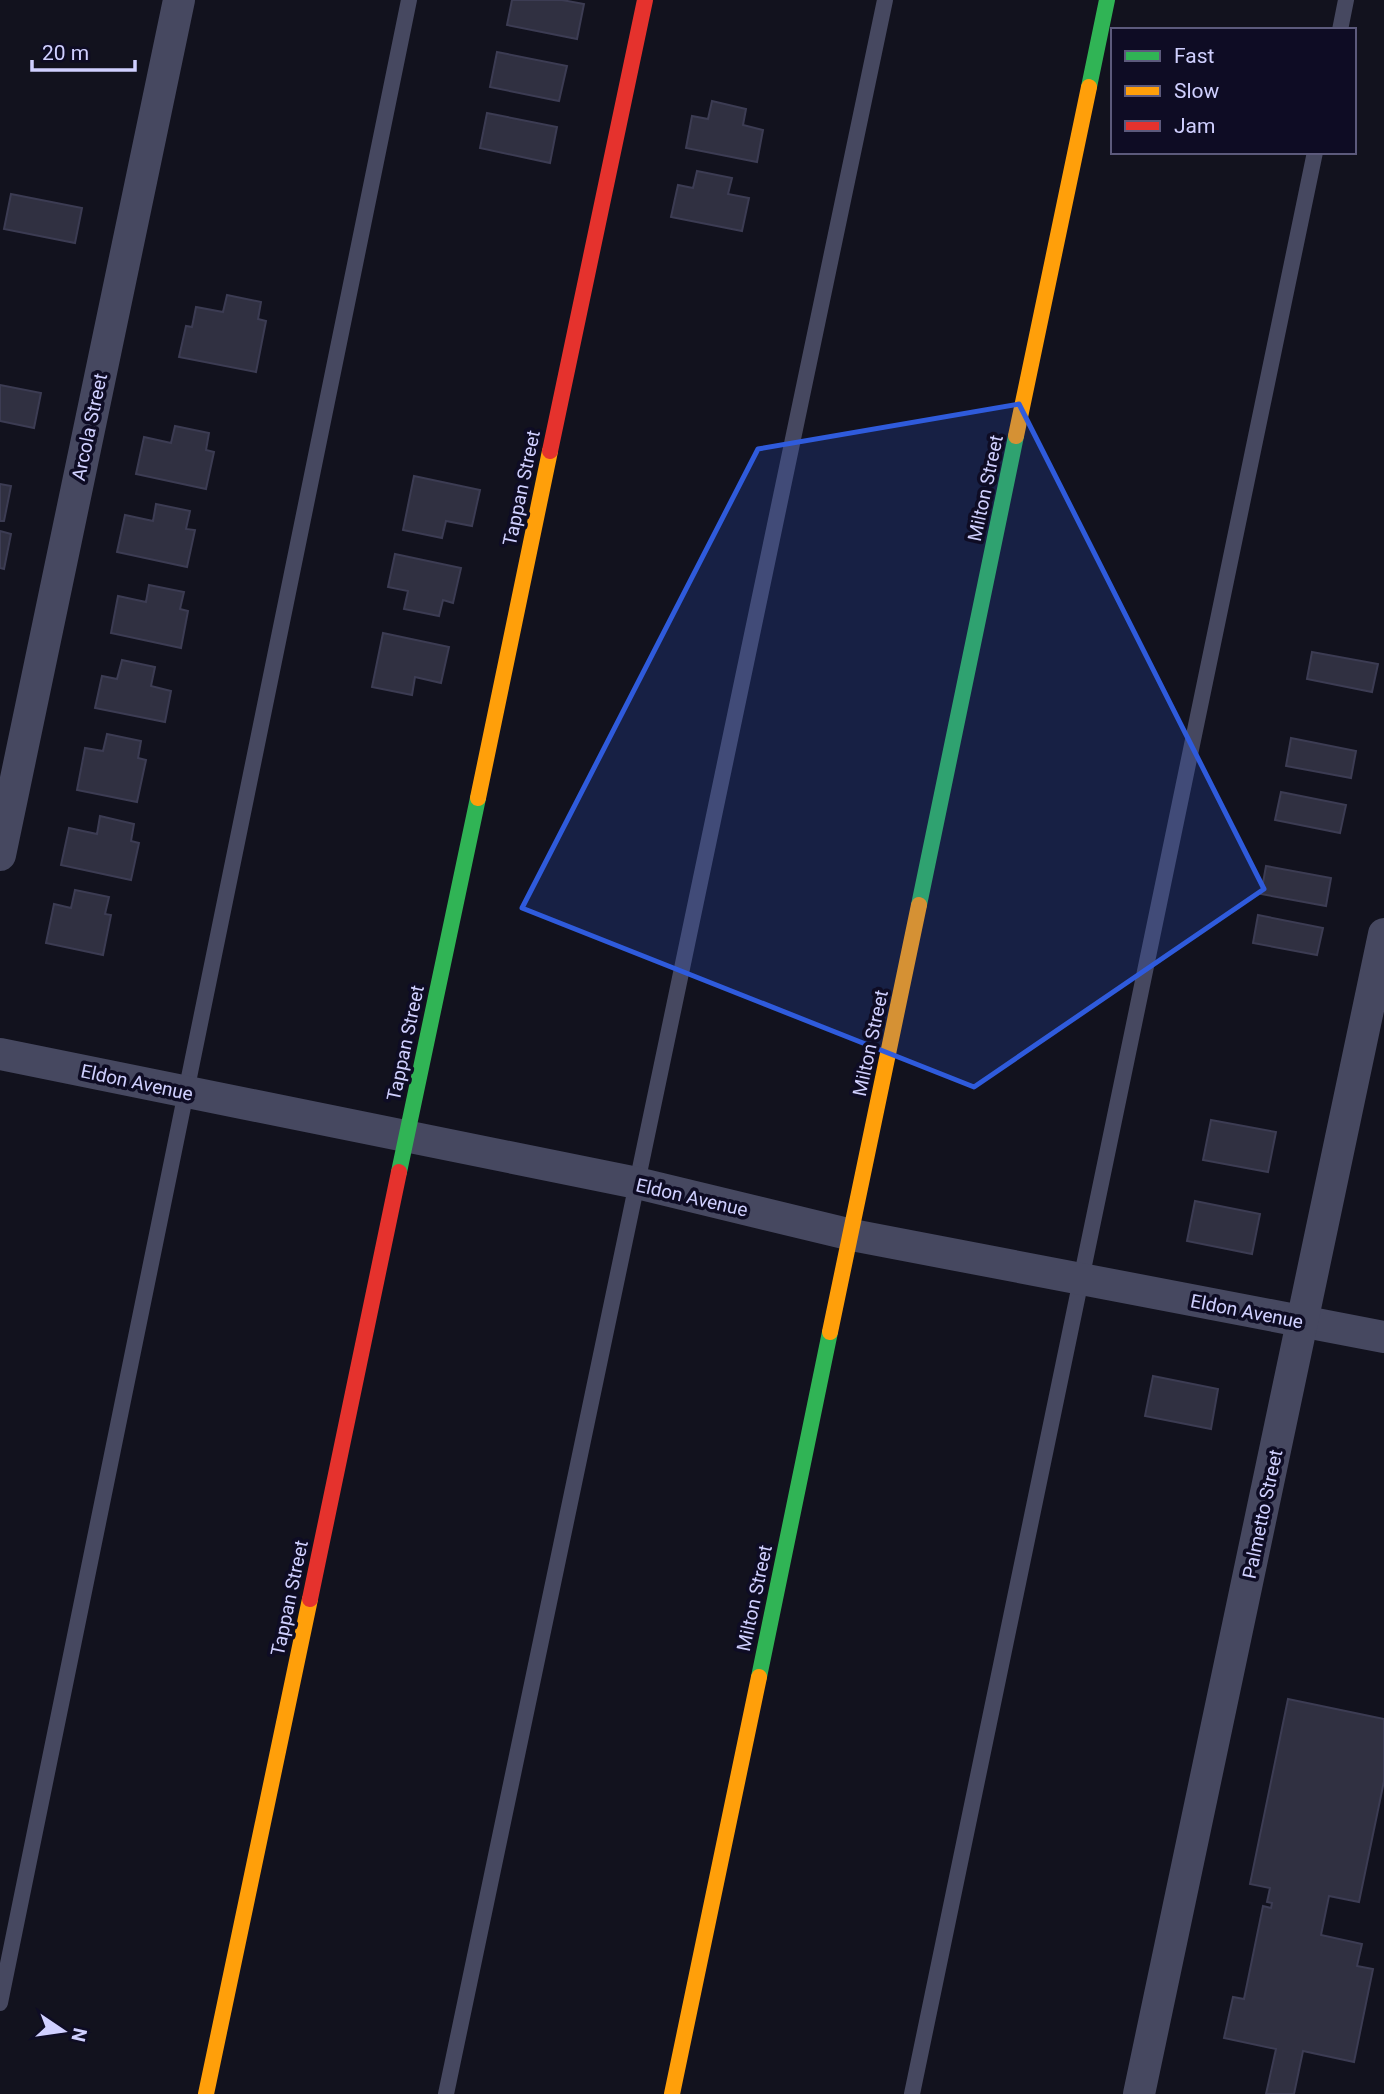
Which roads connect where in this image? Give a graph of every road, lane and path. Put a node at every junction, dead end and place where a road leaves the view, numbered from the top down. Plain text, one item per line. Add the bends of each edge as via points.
1 (179, 0) edge
2 (408, 0) edge
3 (645, 0) edge
4 (885, 0) edge
5 (1107, 0) edge
6 (1346, 0) edge
7 (1340, 28) edge
8 (1315, 154) edge
9 (0, 855) edge
10 (1384, 934) edge
11 (0, 1054) edge
12 (186, 1092) junction
13 (407, 1137) junction
14 (637, 1183) junction
15 (852, 1235) junction
16 (1081, 1280) junction
17 (1303, 1322) junction
18 (1384, 1337) edge
19 (0, 2003) edge
20 (206, 2094) edge
21 (446, 2094) edge
22 (672, 2094) edge
23 (912, 2094) edge
24 (1139, 2094) edge

1 - 9 street, Arcola Street
2 - 12 lane
3 - 13 street, Tappan Street
4 - 14 lane
5 - 15 street, Milton Street
6 - 7 lane
8 - 16 lane
10 - 17 street, Palmetto Street
11 - 12 street, Eldon Avenue
12 - 13 street, Eldon Avenue
12 - 19 lane
13 - 14 street, Eldon Avenue
13 - 20 street, Tappan Street
14 - 15 street, Eldon Avenue
14 - 21 lane
15 - 16 street, Eldon Avenue
15 - 22 street, Milton Street
16 - 17 street, Eldon Avenue
16 - 23 lane
17 - 18 street, Eldon Avenue
17 - 24 street, Palmetto Street

